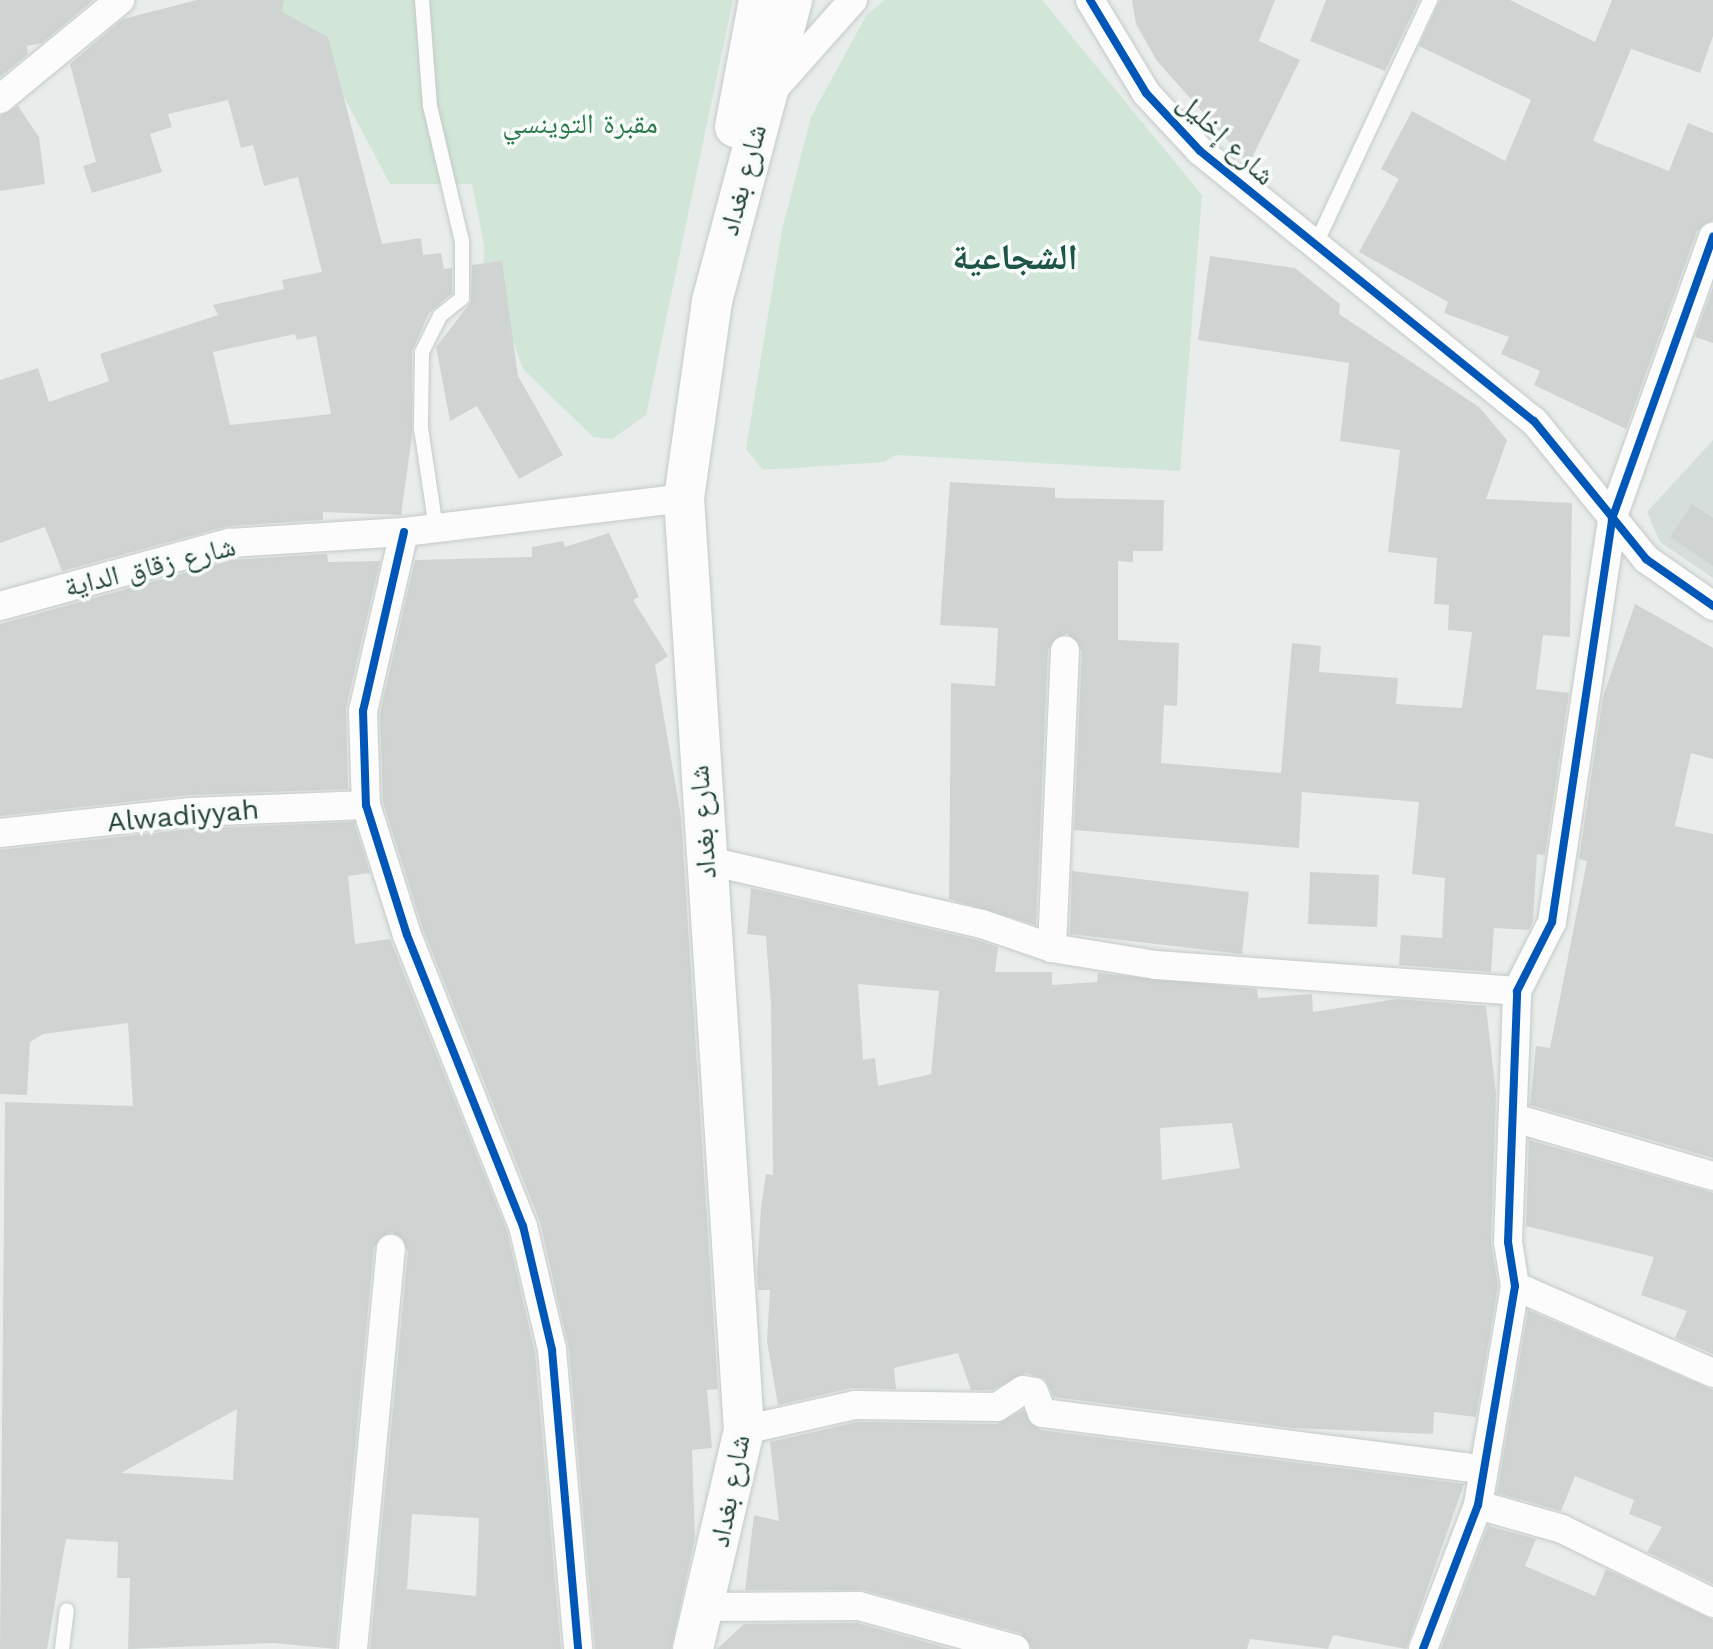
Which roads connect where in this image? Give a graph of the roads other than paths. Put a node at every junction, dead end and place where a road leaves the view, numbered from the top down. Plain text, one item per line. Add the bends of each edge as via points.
1 (120, 0) edge
2 (422, 0) edge
3 (759, 0) edge
4 (792, 0) edge
5 (853, 0) edge
6 (1090, 0) edge
7 (1430, 0) edge
8 (0, 99) edge
9 (764, 103) junction
10 (730, 231) junction
11 (1713, 237) edge
12 (1314, 249) junction
13 (684, 498) junction
14 (1612, 519) junction
15 (436, 528) junction
16 (404, 532) junction
17 (0, 606) edge
18 (1713, 606) edge
19 (1065, 650) dead end
20 (366, 805) junction
21 (0, 833) edge
22 (705, 860) junction
23 (1052, 948) junction
24 (1517, 991) junction
25 (1518, 1119) junction
26 (1713, 1176) edge
27 (391, 1249) dead end
28 (1515, 1286) junction
29 (1713, 1373) edge
30 (744, 1430) junction
31 (1482, 1469) junction
32 (1478, 1505) junction
33 (1713, 1603) edge
34 (706, 1607) junction
35 (67, 1610) dead end
36 (62, 1649) edge
37 (353, 1649) edge
38 (578, 1649) edge
39 (693, 1649) edge
40 (1015, 1649) edge
41 (1423, 1649) edge

1 - 8 street
2 - 15 lane via 430,106 462,241 462,298 440,316 422,352 421,428
3 - 10 main road via 736,101
4 - 9 main road, شارع بغداد
5 - 9 street
6 - 12 street, شارع إخليل via 1146,93 1200,151
7 - 12 lane
9 - 10 main road, شارع بغداد
10 - 13 main road, شارع بغداد via 712,301
11 - 14 street
12 - 14 street, شارع إخليل via 1534,421
13 - 15 street, شارع زقاق الداية
13 - 22 main road, شارع بغداد
14 - 18 street, شارع إخليل via 1646,559
14 - 24 street via 1552,922
15 - 16 street, شارع زقاق الداية
16 - 17 street, شارع زقاق الداية via 229,543
16 - 20 street via 363,711
19 - 23 street
20 - 21 street, Alwadiyyah via 191,812
20 - 38 street via 407,935 523,1226 552,1350
22 - 23 street via 982,924
22 - 30 main road, شارع بغداد
23 - 24 street via 1156,965
24 - 25 street
25 - 26 street
25 - 28 street via 1508,1242
27 - 37 street
28 - 29 street
28 - 31 street
30 - 31 street via 855,1405 997,1407 1023,1390 1034,1392 1042,1413
30 - 34 main road, شارع بغداد
31 - 32 street
32 - 33 street via 1562,1529
32 - 41 street
34 - 39 main road, شارع بغداد
34 - 40 street via 859,1606
35 - 36 lane

